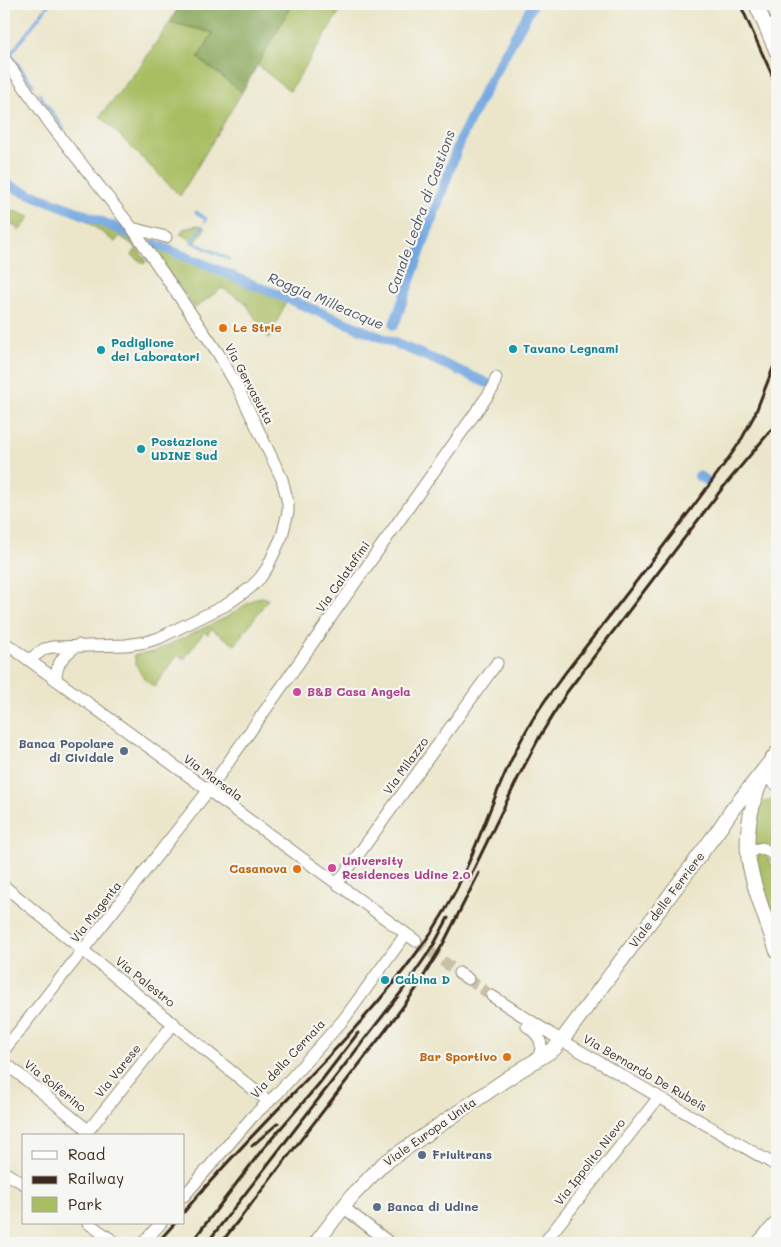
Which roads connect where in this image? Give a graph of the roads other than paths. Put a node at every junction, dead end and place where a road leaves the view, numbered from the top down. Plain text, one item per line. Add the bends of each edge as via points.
1 (756, 4) edge
2 (777, 52) edge
3 (4, 58) edge
4 (137, 235) junction
5 (166, 237) dead end
6 (496, 378) dead end
7 (4, 642) edge
8 (78, 645) junction
9 (29, 660) junction
10 (497, 663) dead end
11 (56, 680) junction
12 (774, 756) edge
13 (777, 783) edge
14 (208, 791) junction
15 (749, 854) junction
16 (777, 860) edge
17 (337, 884) junction
18 (4, 886) edge
19 (406, 934) junction
20 (416, 941) tunnel mouth
21 (84, 950) junction
22 (777, 951) edge
23 (174, 1024) junction
24 (562, 1040) junction
25 (4, 1050) edge
26 (537, 1059) junction
27 (4, 1062) edge
28 (659, 1097) junction
29 (269, 1102) junction
30 (86, 1133) edge
31 (777, 1166) edge
32 (4, 1172) edge
33 (22, 1183) edge
34 (185, 1195) edge
35 (344, 1207) junction
36 (777, 1223) edge
37 (89, 1224) edge
38 (159, 1224) edge
39 (116, 1243) edge
40 (143, 1243) edge
41 (316, 1243) edge
42 (390, 1243) edge
43 (544, 1243) edge
44 (759, 1243) edge

1 - 2 main road
3 - 4 street, Via Gervasutta via 51,125
4 - 5 street
4 - 8 street, Via Gervasutta via 227,368 282,478 288,512 267,568 240,596 160,638 126,645
6 - 14 street, Via Calatafimi via 493,388
7 - 9 street, Via Marsala
8 - 9 street, Via Gervasutta via 44,649
8 - 11 street via 59,662
9 - 11 street, Via Marsala
10 - 17 street, Via Milazzo
11 - 14 street, Via Marsala
12 - 13 main road via 769,768 770,776
12 - 15 main road via 753,802
12 - 24 main road, Viale delle Ferriere
14 - 17 street, Via Marsala
14 - 21 street, Via Magenta
15 - 16 street via 762,848
15 - 22 main road via 750,871
17 - 19 street, Via Marsala
18 - 21 street, Via Palestro
19 - 20 street
19 - 29 street, Via della Cernaia via 344,1019
21 - 23 street, Via Palestro
21 - 25 street, Via Magenta
23 - 29 street, Via Palestro
23 - 30 street, Via Varese
24 - 26 main road, Viale Europa Unita
24 - 26 street, Via Bernardo De Rubeis via 496,998 503,1008 538,1035 542,1048
24 - 28 street, Via Bernardo De Rubeis
26 - 35 main road, Viale Europa Unita via 393,1156 372,1174
27 - 30 street, Via Solferino
28 - 31 street, Via Bernardo De Rubeis
28 - 43 street, Via Ippolito Nievo
29 - 34 street, Via della Cernaia
32 - 33 street
35 - 41 main road, Viale Europa Unita
35 - 42 street
36 - 44 main road
37 - 39 street
38 - 40 street

